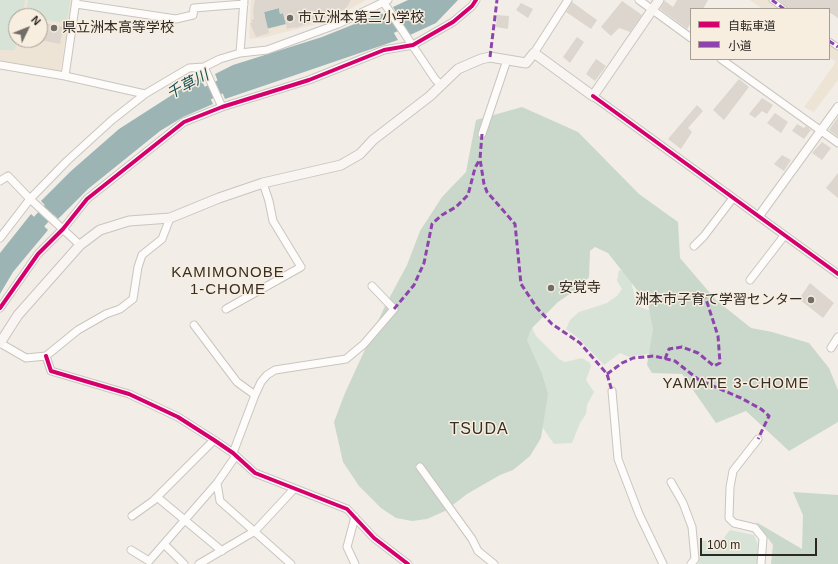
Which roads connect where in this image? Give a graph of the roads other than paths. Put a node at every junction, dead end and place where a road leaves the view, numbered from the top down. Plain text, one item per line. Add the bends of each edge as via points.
1 (476, 0) edge
2 (568, 0) edge
3 (639, 0) edge
4 (659, 0) edge
5 (772, 0) edge
6 (386, 1) edge
7 (76, 2) edge
8 (244, 2) edge
9 (783, 8) edge
10 (652, 10) junction
11 (690, 37) edge
12 (413, 45) junction
13 (240, 53) junction
14 (534, 53) junction
15 (507, 60) junction
16 (722, 60) edge
17 (0, 65) edge
18 (204, 67) junction
19 (65, 76) junction
20 (441, 86) junction
21 (145, 94) junction
22 (593, 96) junction
23 (222, 107) junction
24 (838, 107) edge
25 (820, 130) junction
26 (482, 134) dead end
27 (838, 143) edge
28 (0, 181) edge
29 (264, 183) junction
30 (733, 198) junction
31 (30, 199) junction
32 (758, 216) junction
33 (170, 218) junction
34 (63, 229) junction
35 (784, 236) junction
36 (0, 238) edge
37 (80, 245) junction
38 (694, 246) dead end
39 (838, 274) edge
40 (750, 280) dead end
41 (372, 286) dead end
42 (0, 308) edge
43 (226, 309) dead end
44 (194, 325) dead end
45 (838, 337) edge
46 (0, 343) edge
47 (831, 348) dead end
48 (46, 356) junction
49 (612, 391) dead end
50 (254, 395) junction
51 (758, 439) dead end
52 (214, 440) junction
53 (234, 455) junction
54 (420, 467) dead end
55 (671, 482) dead end
56 (216, 483) junction
57 (294, 489) junction
58 (157, 497) junction
59 (132, 516) dead end
60 (355, 517) junction
61 (184, 520) junction
62 (255, 531) junction
63 (164, 544) junction
64 (131, 550) dead end
65 (222, 551) junction
66 (202, 563) edge
67 (184, 564) edge
68 (291, 564) edge
69 (354, 564) edge
70 (408, 564) edge
71 (494, 564) edge
72 (663, 564) edge
73 (690, 564) edge
74 (761, 564) edge

1 - 12 street via 453,22
2 - 14 street
3 - 10 street
4 - 10 main road
5 - 9 street
6 - 12 street
6 - 13 street via 338,24 267,50
7 - 8 street via 176,19 193,15 194,8
7 - 19 street
8 - 13 street
10 - 11 street
10 - 22 main road
12 - 20 street
12 - 23 street via 384,50 309,80
13 - 18 street
14 - 15 main road via 526,63
14 - 22 main road
15 - 20 main road via 490,57 481,59 458,69
15 - 26 street
16 - 25 street
17 - 19 street
18 - 21 street via 189,68
18 - 23 street
19 - 21 street
20 - 29 main road via 373,140 360,154 341,165
21 - 31 street via 67,161
22 - 30 street
23 - 34 street via 184,122 151,147 87,199
24 - 25 street
25 - 27 street
25 - 32 street
28 - 31 street via 8,176
29 - 33 main road
29 - 43 street via 272,221 301,267
30 - 32 street
30 - 38 street
31 - 34 street
31 - 36 street
32 - 35 street
33 - 37 main road via 129,221 100,230
33 - 48 street via 162,240 142,255 133,299 120,309 78,330
34 - 37 street
34 - 42 street via 38,254
35 - 39 street
35 - 40 street
37 - 46 main road via 18,315
41 - 50 street via 394,309 364,344 344,360 275,370 261,382
44 - 50 street via 237,382
45 - 47 street
46 - 48 street via 26,358
48 - 52 street via 51,371 129,394 178,417
49 - 72 street via 618,459
50 - 53 street
51 - 74 street via 733,471 729,518 734,523 755,528 763,538
52 - 53 street
52 - 58 street
53 - 56 street
53 - 57 street via 255,474
54 - 71 street via 478,551
55 - 73 street via 692,527 695,559
56 - 61 street
56 - 62 street via 220,501
57 - 60 street via 347,509
57 - 62 street
58 - 59 street
58 - 61 street
60 - 69 street via 347,547
60 - 70 street via 374,538
61 - 63 street
61 - 65 street
62 - 65 street
62 - 68 street
63 - 64 street via 149,561
63 - 67 street
65 - 66 street

